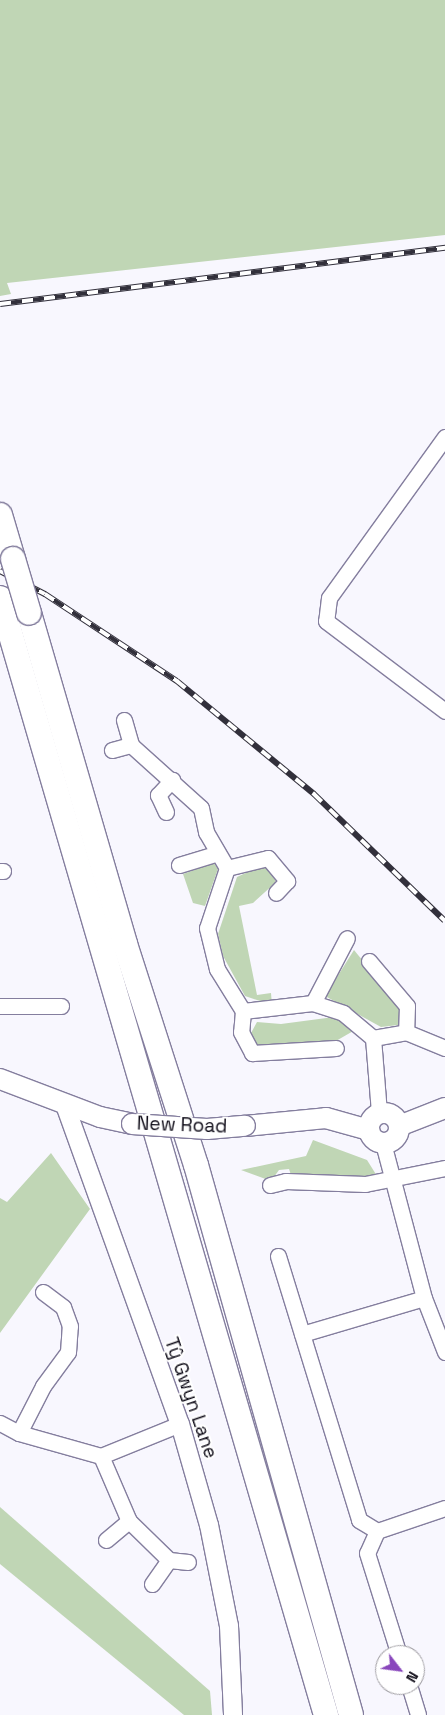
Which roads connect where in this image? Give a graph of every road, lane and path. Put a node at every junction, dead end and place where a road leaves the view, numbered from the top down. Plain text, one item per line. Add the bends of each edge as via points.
1 (445, 437) edge
2 (0, 515) edge
3 (0, 598) edge
4 (445, 711) edge
5 (124, 720) dead end
6 (131, 745) junction
7 (112, 750) dead end
8 (172, 780) junction
9 (166, 812) dead end
10 (216, 854) junction
11 (179, 865) dead end
12 (227, 868) junction
13 (276, 893) dead end
14 (347, 938) dead end
15 (369, 961) dead end
16 (313, 1003) junction
17 (0, 1006) edge
18 (61, 1006) dead end
19 (243, 1011) junction
20 (406, 1032) junction
21 (373, 1038) junction
22 (336, 1048) dead end
23 (445, 1048) edge
24 (0, 1079) edge
25 (65, 1105) junction
26 (445, 1108) edge
27 (377, 1129) junction
28 (445, 1168) edge
29 (394, 1179) junction
30 (270, 1185) dead end
31 (278, 1256) dead end
32 (43, 1292) dead end
33 (424, 1298) junction
34 (302, 1334) junction
35 (445, 1352) edge
36 (0, 1423) edge
37 (180, 1424) junction
38 (19, 1433) junction
39 (100, 1456) junction
40 (445, 1508) edge
41 (129, 1521) junction
42 (377, 1531) junction
43 (106, 1540) dead end
44 (169, 1560) junction
45 (188, 1562) dead end
46 (152, 1584) dead end
47 (396, 1645) edge
48 (411, 1695) edge
49 (233, 1715) edge
50 (326, 1715) edge
51 (351, 1715) edge
52 (418, 1715) edge

1 - 4 street via 329,598 326,621
2 - 51 highway, bridge via 125,944 196,1166
3 - 50 highway
5 - 6 street
6 - 7 street
6 - 8 street
8 - 9 street via 158,795
8 - 10 street via 201,808
10 - 11 street
10 - 12 street
12 - 13 street via 261,856 276,864 290,882
12 - 19 street via 207,928 216,969
14 - 16 street
15 - 20 street via 407,1006
16 - 19 street
16 - 21 street via 343,1013
17 - 18 street via 44,1015
19 - 22 street via 241,1032 249,1059
20 - 21 street
20 - 23 street
21 - 27 street
24 - 25 main road, New Road
25 - 27 main road, New Road, bridge via 132,1124 207,1129 326,1118
25 - 37 street, Tŷ Gwyn Lane
26 - 27 main road, New Road via 399,1126 392,1115
27 - 29 street
28 - 29 street
29 - 30 street via 365,1184 285,1177
29 - 33 street
31 - 34 street
32 - 38 street via 63,1307 70,1326 68,1352 43,1386
33 - 34 street
33 - 35 street
34 - 42 street via 359,1520
36 - 38 street
37 - 39 street
37 - 49 street, Tŷ Gwyn Lane via 209,1524 229,1626
38 - 39 street
39 - 41 street
40 - 42 street
41 - 43 street
41 - 44 street
42 - 47 street via 367,1553
44 - 45 street
44 - 46 street
48 - 52 street

